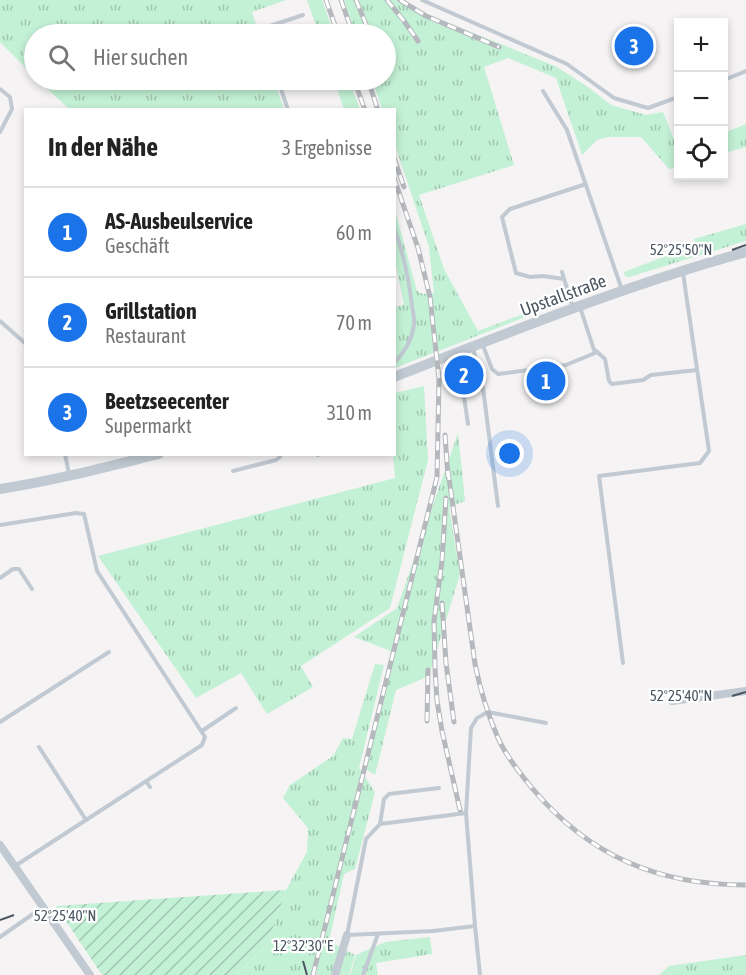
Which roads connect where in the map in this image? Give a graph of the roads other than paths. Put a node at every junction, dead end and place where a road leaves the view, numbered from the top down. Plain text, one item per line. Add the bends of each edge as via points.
1 (422, 0) edge
2 (303, 15) dead end
3 (276, 24) edge
4 (746, 71) edge
5 (728, 78) edge
6 (0, 89) edge
7 (281, 90) edge
8 (543, 92) dead end
9 (674, 98) edge
10 (287, 108) edge
11 (0, 132) edge
12 (586, 184) junction
13 (396, 234) edge
14 (746, 252) edge
15 (682, 270) junction
16 (562, 272) dead end
17 (564, 279) junction
18 (623, 291) junction
19 (577, 307) junction
20 (0, 321) edge
21 (24, 342) edge
22 (478, 345) junction
23 (595, 350) junction
24 (396, 361) edge
25 (697, 370) junction
26 (396, 375) edge
27 (483, 388) junction
28 (468, 424) dead end
29 (65, 456) edge
30 (151, 456) edge
31 (280, 456) edge
32 (233, 471) dead end
33 (70, 476) junction
34 (0, 489) edge
35 (498, 506) dead end
36 (0, 525) edge
37 (0, 578) edge
38 (32, 589) dead end
39 (109, 652) dead end
40 (623, 663) dead end
41 (746, 691) edge
42 (672, 701) dead end
43 (236, 708) dead end
44 (0, 722) edge
45 (546, 723) dead end
46 (202, 730) junction
47 (39, 747) dead end
48 (146, 781) junction
49 (150, 787) dead end
50 (438, 789) dead end
51 (466, 813) junction
52 (86, 820) junction
53 (380, 824) junction
54 (0, 845) edge
55 (14, 866) junction
56 (43, 907) junction
57 (475, 926) junction
58 (378, 934) junction
59 (347, 935) junction
60 (0, 937) edge
61 (90, 975) edge
62 (335, 975) edge
63 (363, 975) edge
64 (480, 975) edge

1 - 9 lane via 567,64 614,98 648,108
2 - 3 lane
4 - 5 lane
6 - 11 lane via 10,97 12,109
7 - 10 lane
8 - 12 lane via 567,130
12 - 17 lane via 510,209 502,217 516,273
12 - 18 lane
13 - 24 lane via 410,286 414,324
14 - 15 street, Upstallstraße
15 - 18 street, Upstallstraße
15 - 25 lane
16 - 17 lane
17 - 19 lane
18 - 19 street, Upstallstraße
19 - 22 street, Upstallstraße
19 - 23 lane
20 - 21 lane
22 - 23 lane via 498,374 566,365
22 - 26 street, Upstallstraße
22 - 27 lane
23 - 25 lane via 605,359 612,384
25 - 40 lane via 709,451 700,463 599,476
27 - 28 lane via 464,397
27 - 35 lane
29 - 33 lane
30 - 33 street
31 - 32 lane
33 - 34 street
36 - 46 lane via 84,514 97,571
37 - 38 lane via 19,569
39 - 44 lane
41 - 42 street
43 - 46 lane
45 - 51 lane via 488,712 477,718 471,728
46 - 48 lane via 202,745
47 - 52 lane
48 - 49 lane
48 - 52 lane
50 - 53 lane via 389,794 384,799
51 - 53 lane
51 - 57 lane
52 - 55 lane
53 - 59 lane via 366,839
54 - 55 street
55 - 56 street
56 - 60 lane
56 - 61 street
57 - 58 lane
57 - 64 lane
58 - 59 lane
58 - 63 lane
59 - 62 street

